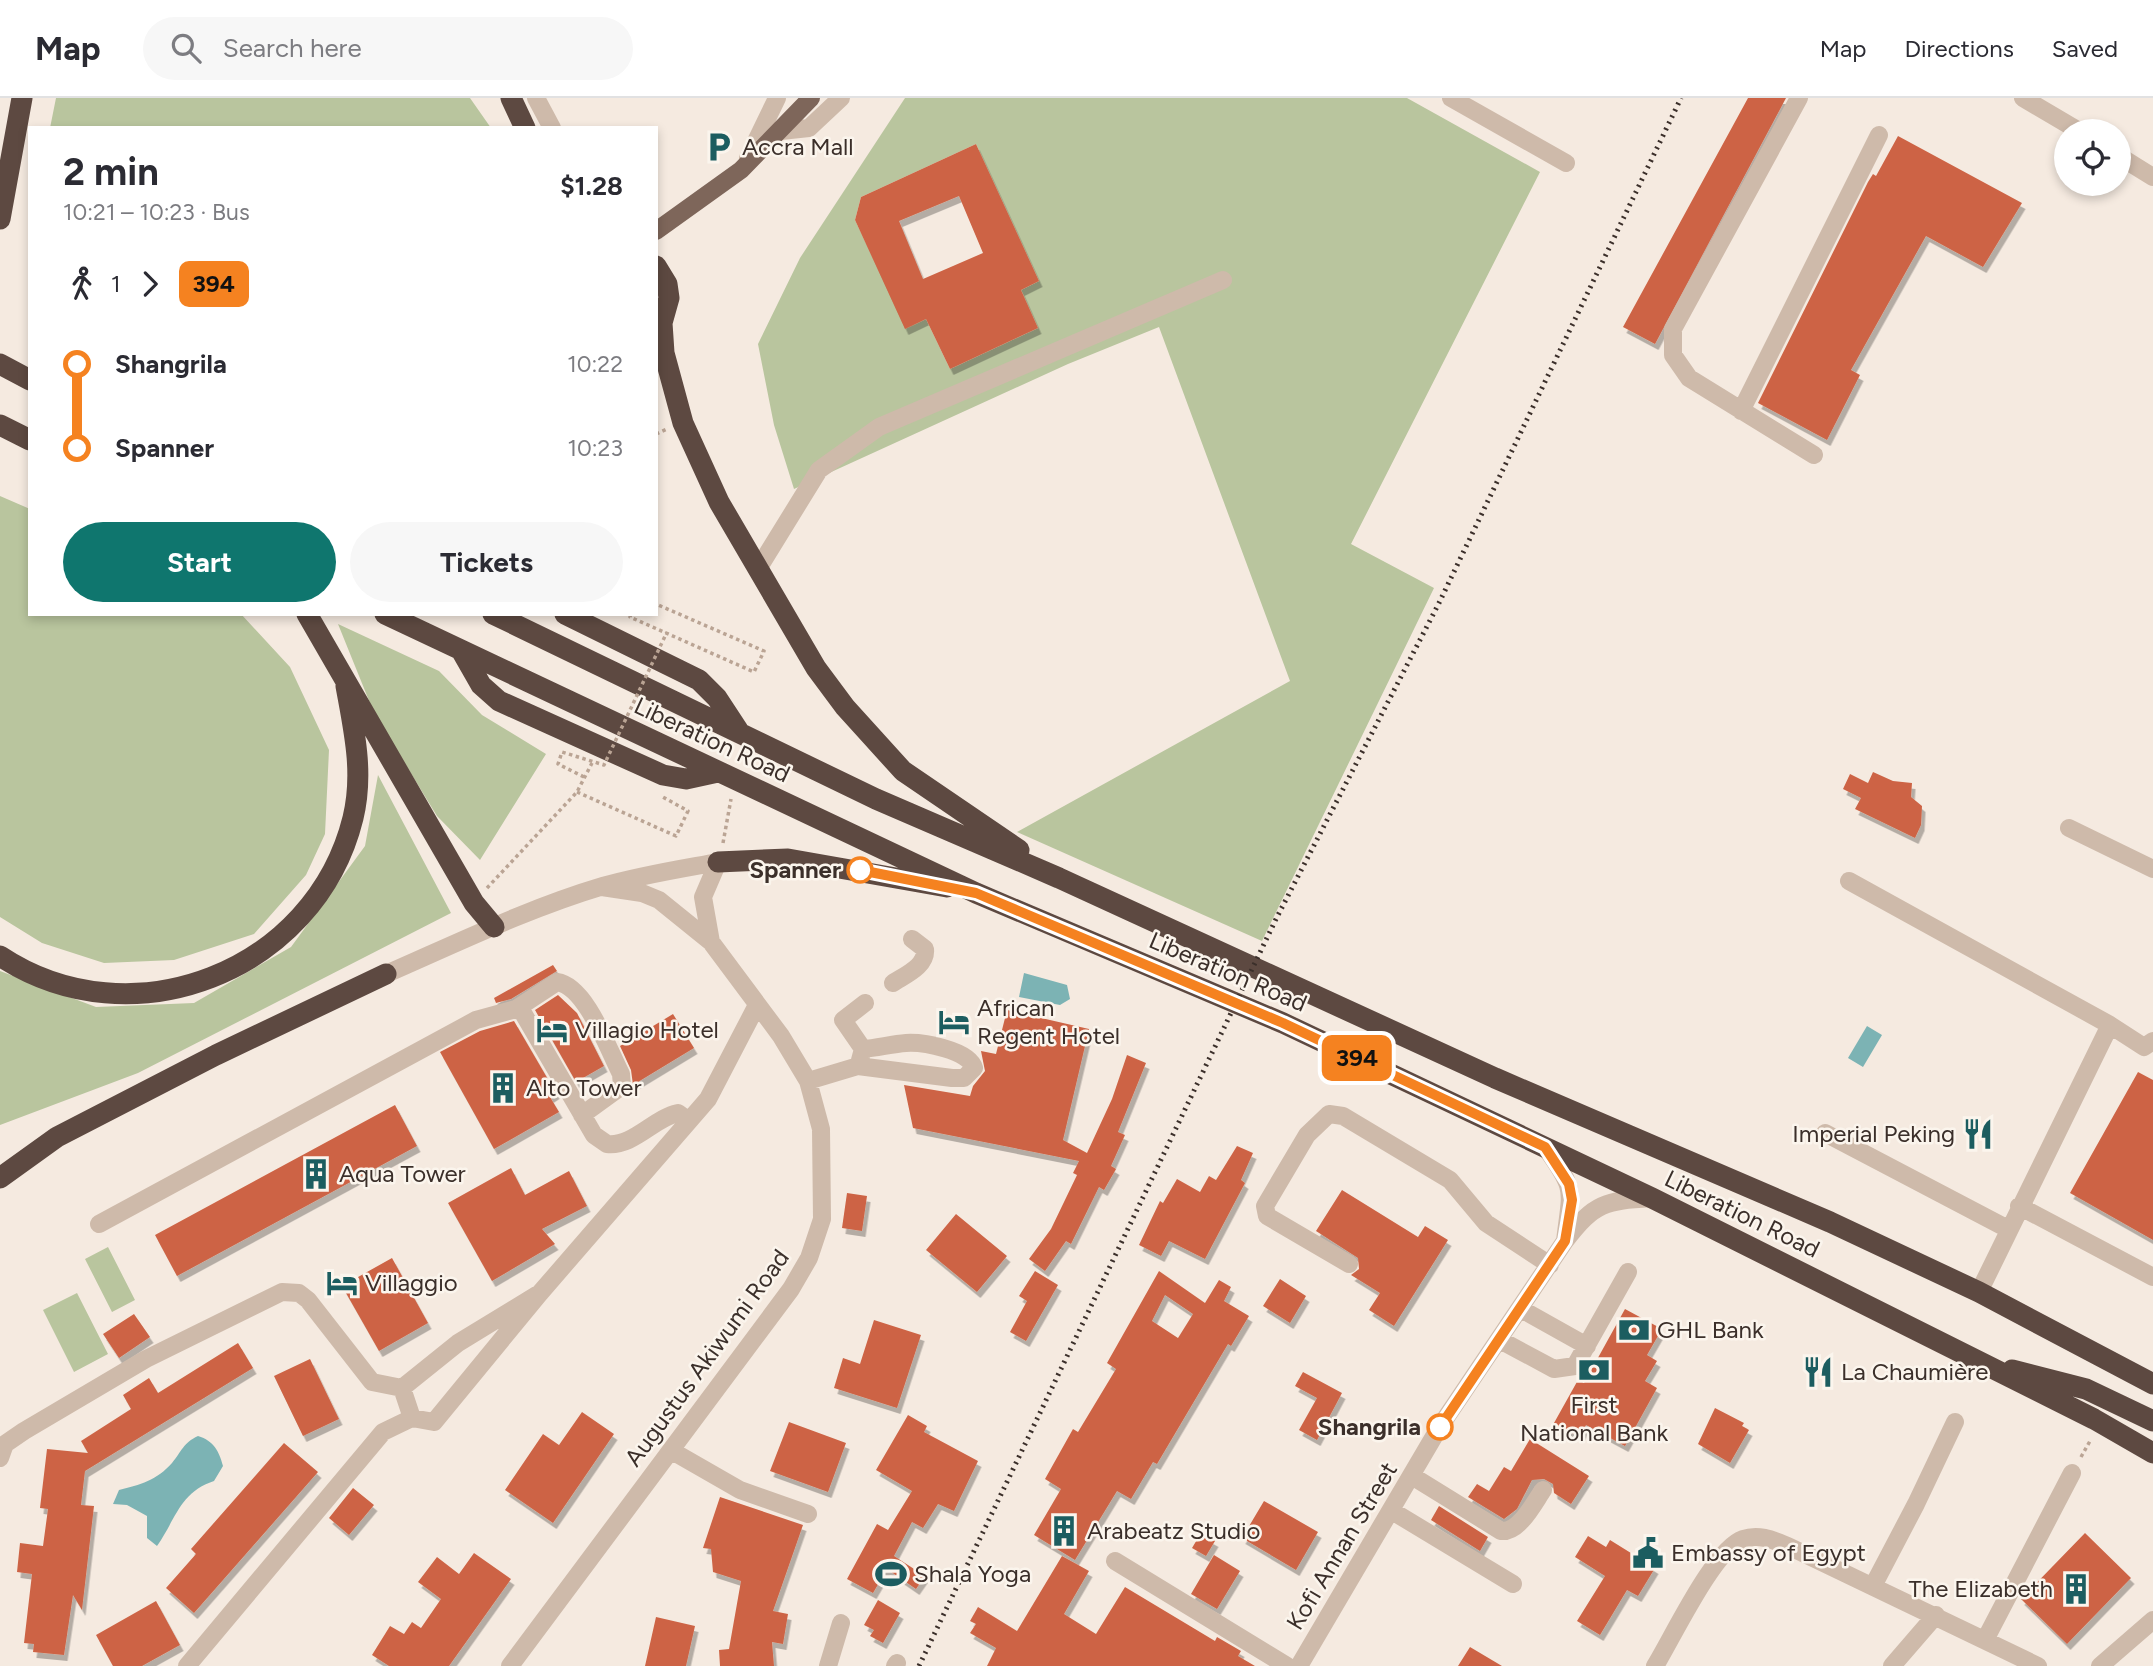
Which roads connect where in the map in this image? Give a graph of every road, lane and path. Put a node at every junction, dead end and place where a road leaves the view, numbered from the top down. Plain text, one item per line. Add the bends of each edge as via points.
1 (23, 98) edge
2 (511, 98) edge
3 (536, 98) edge
4 (777, 98) edge
5 (811, 98) edge
6 (841, 98) edge
7 (1451, 98) edge
8 (1799, 98) edge
9 (2023, 98) edge
10 (2059, 119) edge
11 (524, 126) edge
12 (551, 126) edge
13 (782, 131) junction
14 (1879, 135) dead end
15 (1566, 163) dead end
16 (2131, 163) edge
17 (741, 170) junction
18 (2153, 177) edge
19 (0, 219) edge
20 (658, 230) edge
21 (658, 269) edge
22 (1223, 280) dead end
23 (659, 326) edge
24 (0, 364) edge
25 (28, 379) edge
26 (1741, 411) junction
27 (0, 425) edge
28 (28, 439) edge
29 (1814, 455) dead end
30 (758, 569) junction
31 (658, 605) edge
32 (308, 616) edge
33 (389, 616) edge
34 (497, 616) edge
35 (569, 616) edge
36 (630, 616) edge
37 (667, 632) junction
38 (461, 650) junction
39 (346, 686) junction
40 (739, 732) junction
41 (598, 750) dead end
42 (611, 757) dead end
43 (594, 759) dead end
44 (604, 765) junction
45 (616, 771) dead end
46 (718, 772) junction
47 (584, 777) junction
48 (652, 791) dead end
49 (577, 792) junction
50 (726, 796) dead end
51 (2069, 828) dead end
52 (718, 862) junction
53 (2153, 869) edge
54 (1059, 878) junction
55 (1849, 881) dead end
56 (602, 887) junction
57 (976, 893) junction
58 (474, 903) junction
59 (494, 927) junction
60 (912, 939) dead end
61 (711, 942) junction
62 (0, 956) edge
63 (386, 974) joint
64 (893, 983) dead end
65 (865, 1003) dead end
66 (757, 1005) junction
67 (516, 1009) junction
68 (2110, 1025) junction
69 (2153, 1041) edge
70 (860, 1058) junction
71 (808, 1082) junction
72 (582, 1115) junction
73 (689, 1121) junction
74 (1825, 1133) dead end
75 (1545, 1147) junction
76 (0, 1178) edge
77 (1652, 1198) junction
78 (2019, 1206) junction
79 (99, 1224) dead end
80 (2008, 1230) junction
81 (1565, 1241) junction
82 (1349, 1264) dead end
83 (1549, 1265) junction
84 (1628, 1272) dead end
85 (2153, 1277) edge
86 (1979, 1292) junction
87 (540, 1293) junction
88 (1521, 1309) junction
89 (1500, 1340) junction
90 (458, 1343) junction
91 (1587, 1346) junction
92 (479, 1369) junction
93 (1999, 1372) junction
94 (2153, 1384) edge
95 (402, 1388) junction
96 (412, 1418) junction
97 (2153, 1421) edge
98 (1955, 1422) dead end
99 (672, 1451) junction
100 (2153, 1453) edge
101 (0, 1458) edge
102 (2072, 1473) dead end
103 (1412, 1476) junction
104 (1543, 1490) dead end
105 (1392, 1511) junction
106 (808, 1514) dead end
107 (1115, 1561) dead end
108 (1513, 1584) dead end
109 (1873, 1586) junction
110 (1936, 1615) junction
111 (2153, 1620) edge
112 (841, 1623) dead end
113 (1985, 1640) junction
114 (187, 1666) edge
115 (510, 1666) edge
116 (828, 1666) edge
117 (1287, 1666) edge
118 (1299, 1666) edge
119 (1656, 1666) edge
120 (1892, 1666) edge
121 (2039, 1666) edge
122 (2100, 1666) edge

1 - 19 highway
2 - 11 highway
3 - 12 street
4 - 17 street
5 - 13 main road
6 - 13 street via 809,128
7 - 15 street
8 - 26 street via 1673,329 1673,355 1680,369
9 - 10 street
13 - 17 main road
14 - 26 street
16 - 18 street
17 - 20 main road
21 - 23 highway via 669,298
22 - 30 street via 879,427 819,470
23 - 30 highway via 683,423 719,502
24 - 25 highway
26 - 29 street
27 - 28 highway
30 - 54 highway via 816,668 903,771
31 - 37 path via 764,651 754,672
32 - 39 highway
33 - 38 highway, Liberation Road
34 - 40 highway, Liberation Road
35 - 40 highway via 699,680
36 - 37 path
37 - 44 path, bridge
38 - 46 highway, Liberation Road
38 - 46 highway via 481,685 499,701 663,775 686,779
39 - 58 highway
39 - 62 highway via 358,758 353,819 332,869 283,935 226,973 180,989 142,993 78,989 24,971
40 - 54 highway, Liberation Road via 876,799
41 - 42 path
43 - 47 path
44 - 45 path
44 - 47 path, bridge via 562,752 558,764
46 - 57 highway, Liberation Road
47 - 49 path
48 - 49 path via 688,811 676,836
49 - 58 path
50 - 52 path via 732,801
51 - 53 street
52 - 56 street
52 - 57 highway via 788,859
52 - 61 street, Augustus Akiwumi Road via 704,897
54 - 86 highway, Liberation Road
55 - 68 street
56 - 59 street
56 - 61 street, Augustus Akiwumi Road via 659,900
57 - 75 highway, Liberation Road via 1283,1023
58 - 59 highway
59 - 63 street
60 - 64 street via 925,949 926,956
61 - 66 street, Augustus Akiwumi Road
63 - 76 highway via 57,1137
65 - 70 street via 843,1020
66 - 71 street, Augustus Akiwumi Road
66 - 73 street via 708,1099
67 - 72 street via 523,1013
67 - 72 street via 557,982 568,984 581,996 621,1074 622,1086
67 - 79 street via 476,1020
68 - 69 street via 2144,1046
68 - 78 street
70 - 70 street via 952,1078 964,1078 974,1068 967,1056 906,1043
70 - 71 street
71 - 99 street, Augustus Akiwumi Road via 821,1129 824,1179 822,1219 809,1258
72 - 73 street via 594,1135 614,1145 663,1116 678,1113
73 - 87 street
74 - 80 street
75 - 77 highway, Liberation Road
75 - 81 street, Kofi Annan Street via 1569,1184 1572,1200
77 - 81 street, Kofi Annan Street via 1605,1202
77 - 93 highway, Liberation Road
78 - 80 street
78 - 85 street
80 - 86 street
81 - 83 street, Kofi Annan Street
82 - 83 street via 1267,1216 1265,1206 1307,1135 1329,1114 1343,1116 1450,1180 1486,1223
83 - 88 street, Kofi Annan Street
84 - 91 street
86 - 94 highway, Liberation Road
87 - 90 street
87 - 92 street
88 - 89 street, Kofi Annan Street
88 - 91 street
89 - 91 street via 1554,1370 1575,1366
89 - 103 street, Kofi Annan Street
90 - 92 street
90 - 95 street
92 - 96 street via 435,1422
93 - 97 highway via 2017,1370 2063,1382
93 - 100 highway, Liberation Road
95 - 96 street
95 - 101 street via 372,1382 308,1300 299,1293 282,1292 135,1365 5,1444
96 - 114 street via 383,1432
98 - 109 street
99 - 106 street via 740,1490
99 - 115 street, Augustus Akiwumi Road
102 - 113 street
103 - 104 street via 1508,1532
103 - 105 street, Kofi Annan Street
105 - 108 street
105 - 118 street, Kofi Annan Street
107 - 117 street
109 - 110 street
109 - 119 street via 1766,1538 1742,1539 1732,1544 1711,1571
110 - 113 street
110 - 120 street
111 - 122 street
112 - 116 street
113 - 121 street

